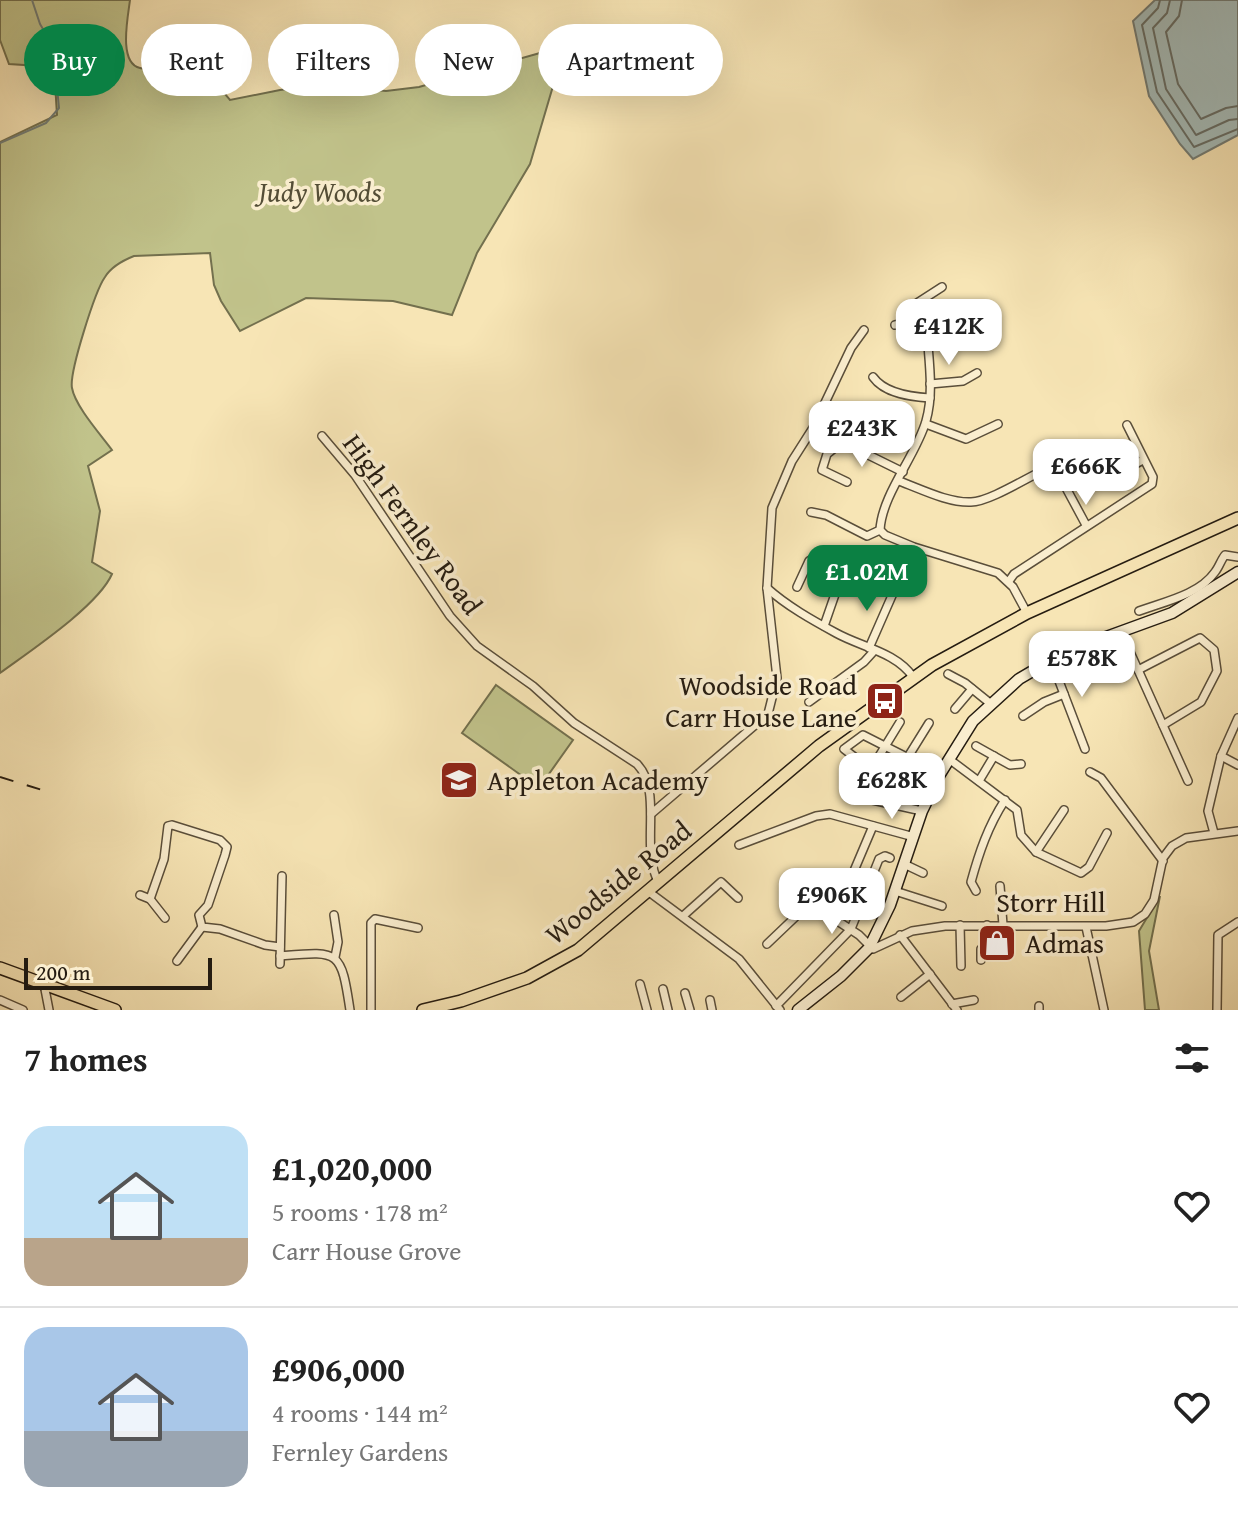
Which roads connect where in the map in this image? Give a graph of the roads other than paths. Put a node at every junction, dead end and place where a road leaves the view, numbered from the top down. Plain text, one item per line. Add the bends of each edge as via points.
1 (942, 287) dead end
2 (966, 315) dead end
3 (910, 322) junction
4 (895, 325) dead end
5 (864, 330) dead end
6 (927, 333) junction
7 (977, 373) dead end
8 (873, 377) dead end
9 (930, 384) junction
10 (930, 398) junction
11 (926, 424) junction
12 (998, 424) dead end
13 (1127, 425) dead end
14 (322, 436) dead end
15 (1072, 456) dead end
16 (1143, 460) junction
17 (1053, 469) junction
18 (903, 472) junction
19 (899, 481) junction
20 (847, 482) dead end
21 (1102, 482) dead end
22 (811, 512) dead end
23 (1238, 518) edge
24 (1086, 525) junction
25 (880, 530) junction
26 (1238, 557) edge
27 (1238, 572) edge
28 (1009, 581) junction
29 (797, 587) dead end
30 (767, 588) junction
31 (894, 591) dead end
32 (1139, 611) dead end
33 (1027, 613) junction
34 (824, 626) junction
35 (1121, 632) junction
36 (871, 650) junction
37 (1051, 660) junction
38 (1138, 670) junction
39 (948, 674) dead end
40 (913, 677) junction
41 (972, 689) junction
42 (1064, 694) junction
43 (809, 702) dead end
44 (991, 704) junction
45 (955, 709) dead end
46 (1023, 716) dead end
47 (1238, 718) edge
48 (900, 722) dead end
49 (929, 723) dead end
50 (1163, 725) junction
51 (885, 746) junction
52 (976, 746) dead end
53 (1085, 749) dead end
54 (994, 756) junction
55 (1221, 756) junction
56 (906, 757) junction
57 (857, 759) dead end
58 (949, 759) junction
59 (1021, 764) dead end
60 (1238, 765) edge
61 (870, 771) dead end
62 (1090, 772) dead end
63 (940, 774) junction
64 (893, 781) dead end
65 (979, 781) junction
66 (1188, 781) dead end
67 (868, 799) dead end
68 (1005, 800) junction
69 (1064, 810) dead end
70 (922, 811) junction
71 (651, 814) junction
72 (873, 826) junction
73 (1238, 831) edge
74 (1107, 833) dead end
75 (1214, 833) junction
76 (914, 837) junction
77 (739, 845) dead end
78 (1036, 852) junction
79 (890, 858) dead end
80 (1163, 861) junction
81 (904, 864) junction
82 (923, 873) dead end
83 (282, 876) dead end
84 (659, 883) junction
85 (1000, 886) dead end
86 (895, 891) junction
87 (976, 891) dead end
88 (649, 892) junction
89 (140, 895) dead end
90 (738, 898) dead end
91 (150, 899) junction
92 (942, 906) dead end
93 (334, 915) dead end
94 (683, 916) junction
95 (165, 918) dead end
96 (834, 918) junction
97 (1238, 922) edge
98 (960, 925) junction
99 (987, 925) junction
100 (1003, 925) junction
101 (202, 927) junction
102 (1086, 927) junction
103 (418, 928) dead end
104 (851, 929) junction
105 (900, 935) junction
106 (767, 944) dead end
107 (869, 948) junction
108 (280, 956) junction
109 (335, 957) junction
110 (981, 960) dead end
111 (177, 961) dead end
112 (961, 966) dead end
113 (0, 968) edge
114 (930, 974) junction
115 (44, 984) junction
116 (640, 984) dead end
117 (663, 989) dead end
118 (685, 993) dead end
119 (901, 997) dead end
120 (0, 1000) edge
121 (710, 1000) dead end
122 (974, 1000) dead end
123 (955, 1007) edge
124 (778, 1008) edge
125 (23, 1010) edge
126 (49, 1010) edge
127 (115, 1010) edge
128 (350, 1010) edge
129 (371, 1010) edge
130 (423, 1010) edge
131 (647, 1010) edge
132 (668, 1010) edge
133 (690, 1010) edge
134 (712, 1010) edge
135 (798, 1010) edge
136 (1104, 1010) edge
137 (1217, 1010) edge

1 - 3 street via 915,303
2 - 6 street
3 - 4 street
3 - 6 street
5 - 30 street via 777,492 769,525
6 - 9 street
7 - 9 street via 963,381
8 - 10 street via 904,395
9 - 10 street
10 - 11 street
11 - 12 street via 966,439
11 - 18 street
13 - 16 street
14 - 71 street, High Fernley Road via 477,646 646,772
15 - 17 street
16 - 21 street
16 - 24 street via 1152,484
17 - 19 street via 970,503
17 - 24 street
18 - 19 street
18 - 20 street via 842,442 827,454 822,470
19 - 25 street
22 - 25 street via 867,536
23 - 33 main road, Woodside Road
24 - 28 street
25 - 28 street
26 - 32 street via 1225,555 1199,586
27 - 35 main road via 1172,613
28 - 33 street
29 - 34 street via 809,561 823,552 840,564 841,577
30 - 34 street
30 - 71 street via 777,678 768,714
31 - 36 street
33 - 40 main road, Woodside Road
34 - 36 street
35 - 37 main road
35 - 38 street
36 - 40 street via 895,659
36 - 43 street via 864,662
37 - 42 street
37 - 44 main road
38 - 50 street
38 - 50 street via 1200,638 1214,650 1217,671 1201,702
39 - 41 street
40 - 84 main road, Woodside Road via 819,746
41 - 44 street
41 - 45 street
42 - 46 street
42 - 53 street
44 - 58 main road
47 - 55 street
48 - 51 street
49 - 56 street
50 - 66 street
51 - 56 street
51 - 57 street via 863,735 844,749
51 - 61 street
52 - 54 street
54 - 59 street via 1010,765
54 - 65 street
55 - 60 street
55 - 75 street via 1208,811
56 - 63 street
56 - 64 street
58 - 63 main road
58 - 65 street
62 - 80 street via 1101,778
63 - 70 main road
65 - 68 street
67 - 70 street
68 - 78 street via 1017,810 1021,835
68 - 87 street via 979,852 971,882
69 - 78 street
70 - 76 main road
71 - 84 street, High Fernley Road via 651,869
72 - 76 street
72 - 77 street via 830,814
72 - 96 street
73 - 75 street
74 - 78 street via 1081,873
75 - 80 street via 1186,838 1172,846
76 - 81 main road
79 - 104 street via 879,859
80 - 102 street, Storr Hill via 1154,900 1145,914 1133,922
81 - 82 street
81 - 86 main road
83 - 108 street
84 - 88 main road, Woodside Road
85 - 100 street
86 - 92 street
86 - 107 main road
88 - 94 street
88 - 130 main road, Woodside Road via 590,942 537,973
89 - 91 street
90 - 94 street via 721,882
91 - 95 street
91 - 101 street via 164,859 168,826 220,840 227,847 208,905 199,915
93 - 109 street
94 - 124 street via 739,959
96 - 104 street
96 - 106 street via 810,903
97 - 137 street via 1218,935
98 - 99 street, Storr Hill
98 - 105 street, Storr Hill
98 - 112 street
99 - 100 street, Storr Hill
99 - 110 street via 987,949 981,949
100 - 102 street, Storr Hill
101 - 108 street via 265,945
101 - 111 street
102 - 136 street
103 - 129 street via 375,919 371,923
104 - 107 street
104 - 124 street
105 - 107 street, Storr Hill
105 - 114 street
107 - 135 main road
108 - 109 street
109 - 128 street
113 - 115 main road
114 - 119 street
114 - 123 street
115 - 126 street
115 - 127 main road
116 - 131 street
117 - 132 street
118 - 133 street
120 - 125 street
121 - 134 street
122 - 123 street

